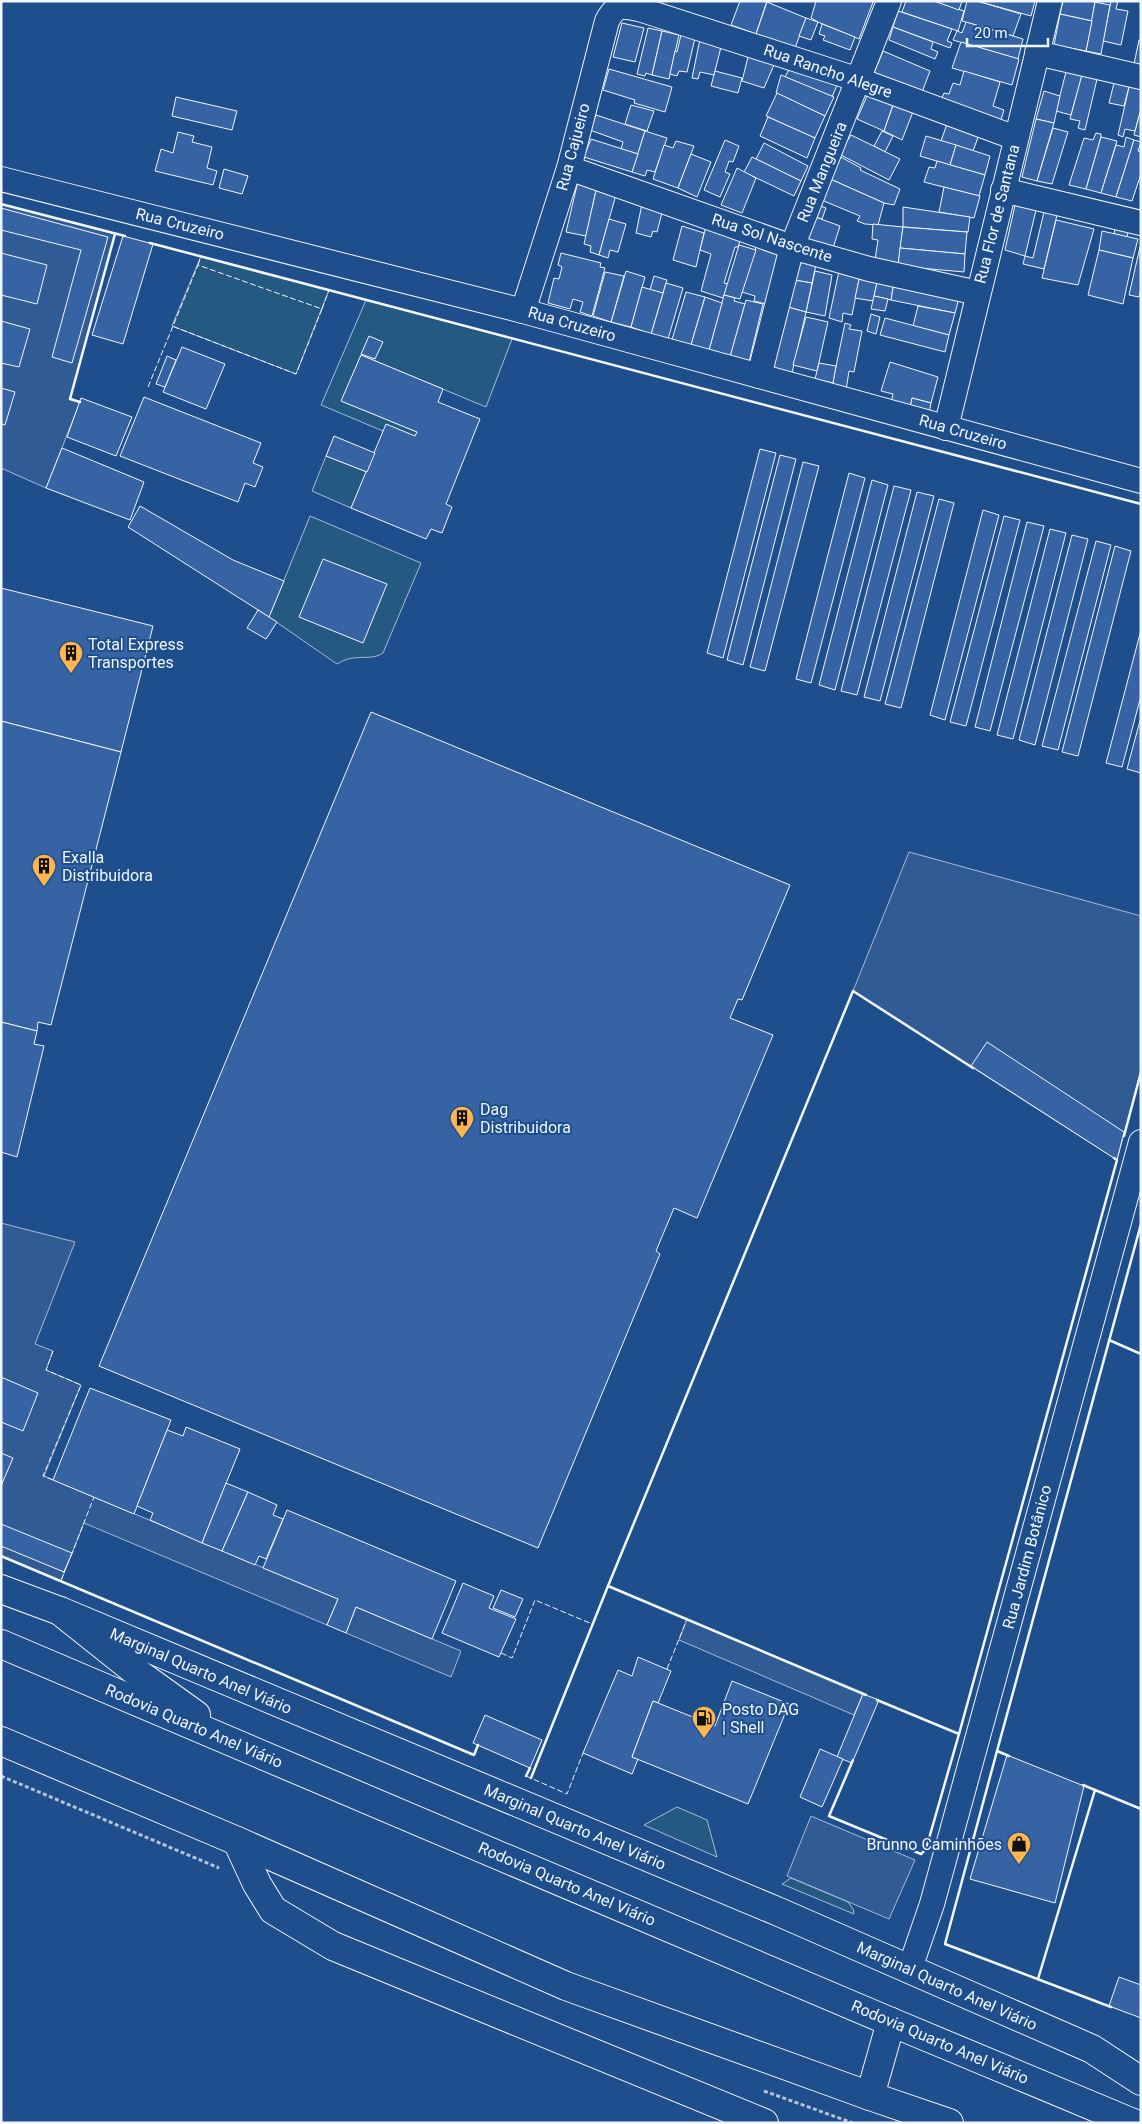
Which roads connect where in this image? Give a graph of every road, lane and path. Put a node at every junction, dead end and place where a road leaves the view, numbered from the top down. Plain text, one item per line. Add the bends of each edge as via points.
1 (889, 1) edge
2 (1050, 1) edge
3 (639, 9) joint
4 (1037, 53) junction
5 (1141, 78) edge
6 (859, 80) junction
7 (1016, 138) junction
8 (569, 168) junction
9 (1, 179) edge
10 (1003, 190) junction
11 (1141, 223) edge
12 (792, 246) junction
13 (978, 293) junction
14 (523, 311) junction
15 (759, 376) junction
16 (946, 428) junction
17 (1141, 481) edge
18 (1141, 1142) edge
19 (1, 1589) edge
20 (60, 1611) junction
21 (1, 1644) edge
22 (1, 1742) edge
23 (238, 1744) junction
24 (237, 1841) junction
25 (909, 1971) junction
26 (891, 2022) junction
27 (1141, 2081) edge
28 (870, 2096) junction
29 (764, 2123) edge
30 (950, 2123) edge
31 (1134, 2123) edge

1 - 6 street, Rua Mangueira
2 - 4 street, Rua Flor de Santana
3 - 6 street, Rua Rancho Alegre
3 - 8 street, Rua Cajueiro via 622,6 612,10 607,21
4 - 5 street
4 - 7 street, Rua Flor de Santana
6 - 7 street, Rua Rancho Alegre
6 - 12 street, Rua Mangueira
7 - 10 street, Rua Flor de Santana
8 - 12 street, Rua Sol Nascente
8 - 14 street, Rua Cajueiro
9 - 14 street, Rua Cruzeiro
10 - 11 street
10 - 13 street, Rua Flor de Santana
12 - 13 street, Rua Sol Nascente
12 - 15 street, Rua Mangueira
13 - 16 street, Rua Flor de Santana
14 - 15 street, Rua Cruzeiro
15 - 16 street, Rua Cruzeiro
16 - 17 street, Rua Cruzeiro
18 - 25 street, Rua Jardim Botânico via 932,1904
19 - 20 main road, Marginal Quarto Anel Viário
20 - 23 main road via 139,1674
20 - 25 main road, Marginal Quarto Anel Viário via 779,1912
21 - 23 main road, Rodovia Quarto Anel Viário
22 - 24 main road
23 - 26 main road, Rodovia Quarto Anel Viário
24 - 28 main road via 566,1986
24 - 29 main road via 273,1910 333,1946
25 - 27 main road, Marginal Quarto Anel Viário via 1092,2049
26 - 28 main road
26 - 31 main road, Rodovia Quarto Anel Viário
28 - 30 main road

